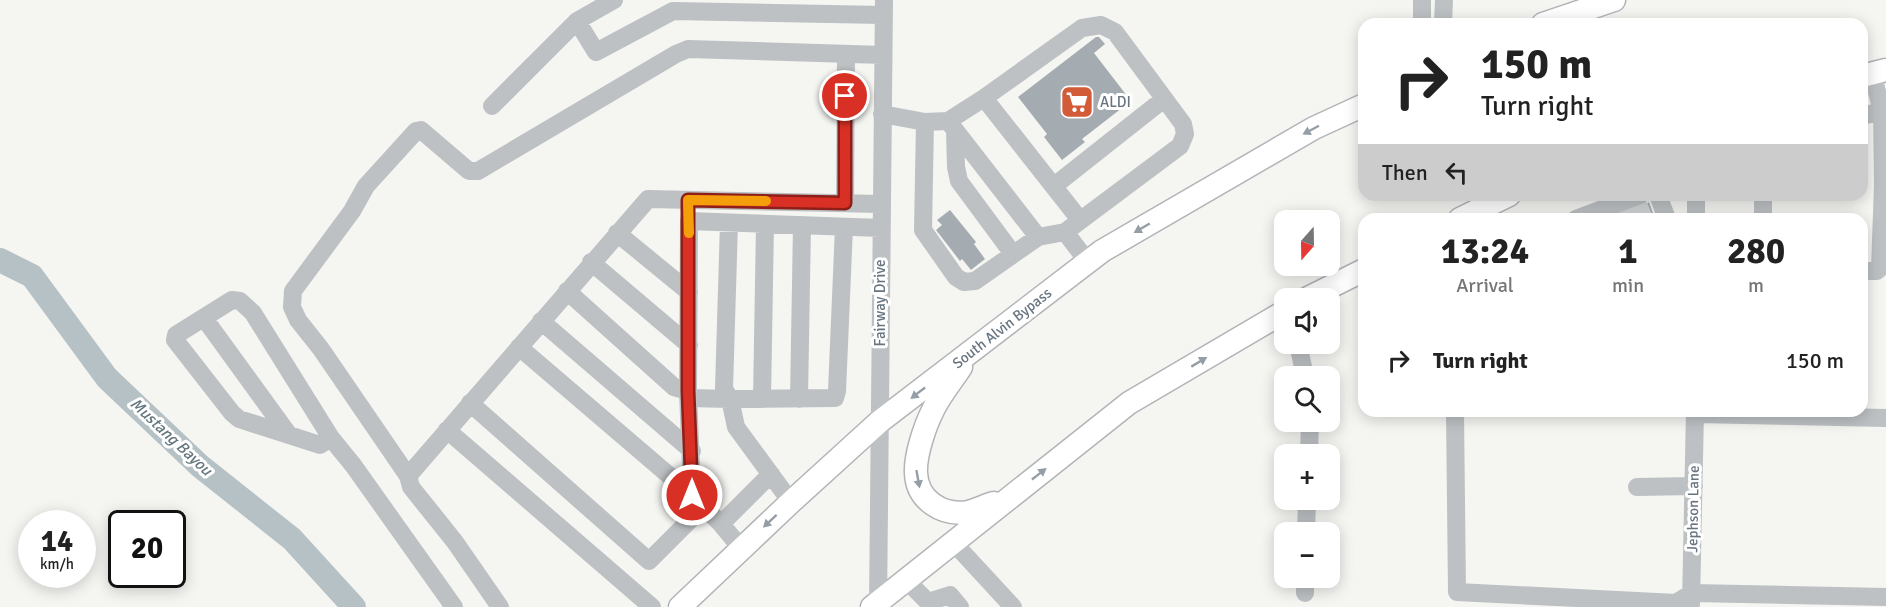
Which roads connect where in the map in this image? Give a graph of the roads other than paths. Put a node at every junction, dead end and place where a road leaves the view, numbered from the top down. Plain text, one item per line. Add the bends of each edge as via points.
1 (614, 0) edge
2 (1422, 0) edge
3 (1444, 0) edge
4 (1614, 0) edge
5 (670, 6) edge
6 (779, 7) edge
7 (884, 8) edge
8 (1422, 18) edge
9 (1443, 18) edge
10 (1561, 18) edge
11 (577, 21) junction
12 (846, 54) junction
13 (883, 55) junction
14 (1873, 73) edge
15 (984, 98) junction
16 (1164, 99) junction
17 (492, 106) dead end
18 (1358, 108) edge
19 (1882, 111) junction
20 (882, 114) junction
21 (1868, 114) edge
22 (925, 122) junction
23 (951, 126) junction
24 (1885, 185) edge
25 (1054, 186) junction
26 (688, 200) junction
27 (1498, 201) edge
28 (845, 203) junction
29 (881, 204) junction
30 (1475, 213) edge
31 (1080, 220) junction
32 (689, 221) junction
33 (729, 223) junction
34 (765, 224) junction
35 (802, 225) junction
36 (844, 227) junction
37 (881, 228) junction
38 (1065, 232) junction
39 (617, 233) junction
40 (1038, 237) junction
41 (1013, 254) junction
42 (591, 262) junction
43 (1088, 262) junction
44 (1868, 271) edge
45 (1358, 274) edge
46 (1329, 288) edge
47 (567, 291) junction
48 (689, 292) junction
49 (204, 318) junction
50 (1274, 318) edge
51 (541, 321) junction
52 (689, 345) junction
53 (519, 346) junction
54 (972, 351) junction
55 (689, 394) junction
56 (730, 399) junction
57 (762, 399) junction
58 (799, 399) junction
59 (470, 403) junction
60 (1455, 417) edge
61 (1695, 417) edge
62 (1848, 417) edge
63 (1886, 418) edge
64 (879, 422) junction
65 (447, 430) junction
66 (289, 435) junction
67 (331, 438) junction
68 (692, 451) junction
69 (771, 474) junction
70 (408, 476) junction
71 (1694, 486) junction
72 (1636, 487) dead end
73 (1009, 497) junction
74 (698, 501) junction
75 (790, 502) junction
76 (721, 524) junction
77 (953, 542) junction
78 (741, 548) junction
79 (905, 579) junction
80 (1886, 597) edge
81 (1691, 600) edge
82 (876, 605) edge
83 (927, 605) edge
84 (454, 607) edge
85 (500, 607) edge
86 (652, 607) edge
87 (680, 607) edge
88 (960, 607) edge
89 (1013, 607) edge

1 - 11 street
2 - 8 street
3 - 9 street
4 - 10 main road
5 - 6 street
5 - 11 street via 596,52
6 - 7 street
7 - 13 street, Fairway Drive
11 - 17 street
12 - 13 street
12 - 28 street
12 - 70 street via 688,49 474,172 420,130 416,131 366,186 293,291 292,307
13 - 20 street, Fairway Drive
14 - 19 street
15 - 16 street via 1082,28 1101,25 1115,32
15 - 23 street
15 - 25 street
16 - 25 street
16 - 31 street via 1183,124 1185,134 1180,146
18 -> 43 main road, South Alvin Bypass via 1314,128
19 - 21 street
19 - 24 street
20 - 22 street
20 - 29 street, Fairway Drive
22 - 23 street
22 - 41 street via 923,230 956,277 964,282 975,281
23 - 40 street
23 - 41 street via 959,181
24 - 44 street via 1880,268
25 - 31 street
26 - 28 street
26 - 32 street
26 - 39 street via 648,199
27 - 30 main road
28 - 29 street
29 - 37 street, Fairway Drive
31 - 38 street
32 - 33 street
32 - 48 street
33 - 34 street
33 - 56 street via 724,389
34 - 35 street
34 - 57 street
35 - 36 street
35 - 58 street
36 - 37 street
36 - 58 street via 837,391 835,398
37 - 64 street, Fairway Drive
38 - 40 street
38 - 43 street
39 - 42 street
39 - 48 street
40 - 41 street
42 - 47 street
42 - 52 street
43 - 54 main road, South Alvin Bypass
45 - 46 main road
47 - 51 street
47 - 55 street via 674,387
48 - 52 street
49 - 66 street
49 - 66 street via 176,335 175,340 239,419
49 - 67 street via 232,300 240,301 253,313
73 -> 50 main road via 1129,403
51 - 53 street
51 - 68 street
52 - 55 street
53 - 59 street
53 - 74 street
54 -> 64 main road, South Alvin Bypass
54 -> 73 main road via 933,410 917,454 919,488 932,505 947,512 968,512
55 - 56 street
55 - 68 street
56 - 57 street
56 - 69 street via 736,427
57 - 58 street
59 - 65 street
59 - 74 street via 649,561
60 - 81 street via 1457,592 1677,603
61 - 71 street, Jephson Lane
62 - 63 street
64 - 75 main road, South Alvin Bypass
64 - 82 street, Fairway Drive
65 - 70 street
65 - 86 street
66 - 67 street via 320,445
67 - 84 street
68 - 74 street
69 - 75 street
69 - 76 street
70 - 85 street via 411,487
71 - 72 street
71 - 81 street, Jephson Lane
73 - 77 main road
74 - 76 street
75 -> 78 main road, South Alvin Bypass
76 - 78 street
77 - 79 main road
77 - 89 street
78 - 87 main road, South Alvin Bypass
79 - 82 main road
79 - 83 street
80 - 81 street
83 - 88 street via 950,595

